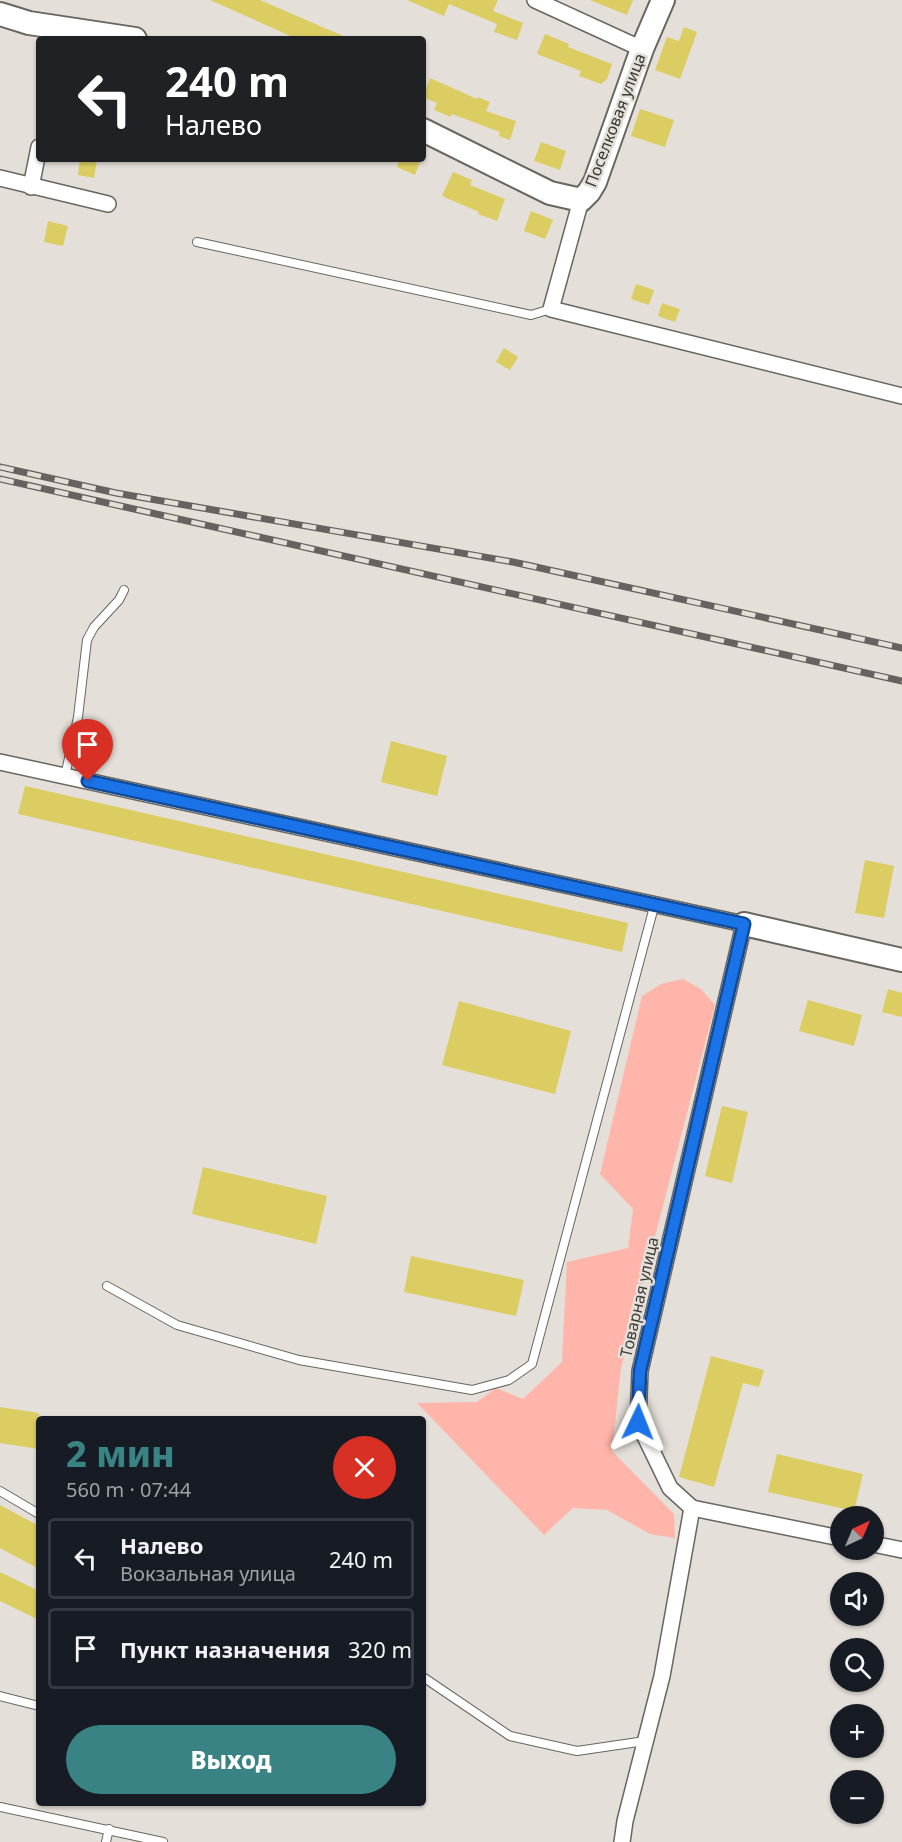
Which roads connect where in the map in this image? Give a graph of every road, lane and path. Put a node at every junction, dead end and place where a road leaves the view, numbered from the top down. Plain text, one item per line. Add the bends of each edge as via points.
1 (535, 0) edge
2 (663, 0) edge
3 (0, 14) edge
4 (62, 34) edge
5 (91, 36) edge
6 (642, 49) junction
7 (426, 131) edge
8 (36, 162) edge
9 (0, 178) edge
10 (31, 187) junction
11 (580, 200) junction
12 (108, 204) dead end
13 (197, 242) dead end
14 (551, 309) junction
15 (902, 396) edge
16 (124, 590) dead end
17 (0, 762) edge
18 (65, 776) junction
19 (655, 903) junction
20 (744, 924) junction
21 (902, 960) edge
22 (107, 1286) dead end
23 (0, 1491) edge
24 (692, 1508) junction
25 (36, 1512) edge
26 (830, 1536) edge
27 (884, 1546) edge
28 (902, 1550) edge
29 (426, 1679) edge
30 (0, 1696) edge
31 (36, 1706) edge
32 (645, 1741) junction
33 (0, 1807) edge
34 (109, 1829) junction
35 (106, 1842) edge
36 (163, 1842) edge
37 (622, 1842) edge

1 - 6 street
2 - 6 street, Поселковая улица
3 - 4 street
4 - 5 street
6 - 11 street, Поселковая улица via 595,182
7 - 11 street via 550,193
8 - 10 street
9 - 10 street
10 - 12 street
11 - 14 street, Поселковая улица
13 - 14 lane via 531,315
14 - 15 street
16 - 18 lane via 87,640 78,717
17 - 18 street
18 - 19 street
19 - 20 street
19 - 22 lane via 532,1364 509,1380 472,1390 299,1360 177,1325
20 - 21 street
20 - 24 street, Товарная улица via 640,1371 638,1422 670,1488
23 - 25 lane
24 - 26 street
24 - 32 street via 662,1676
27 - 28 street
29 - 32 lane via 510,1736 577,1751
30 - 31 lane
32 - 37 street
33 - 34 lane
34 - 35 lane
34 - 36 lane

